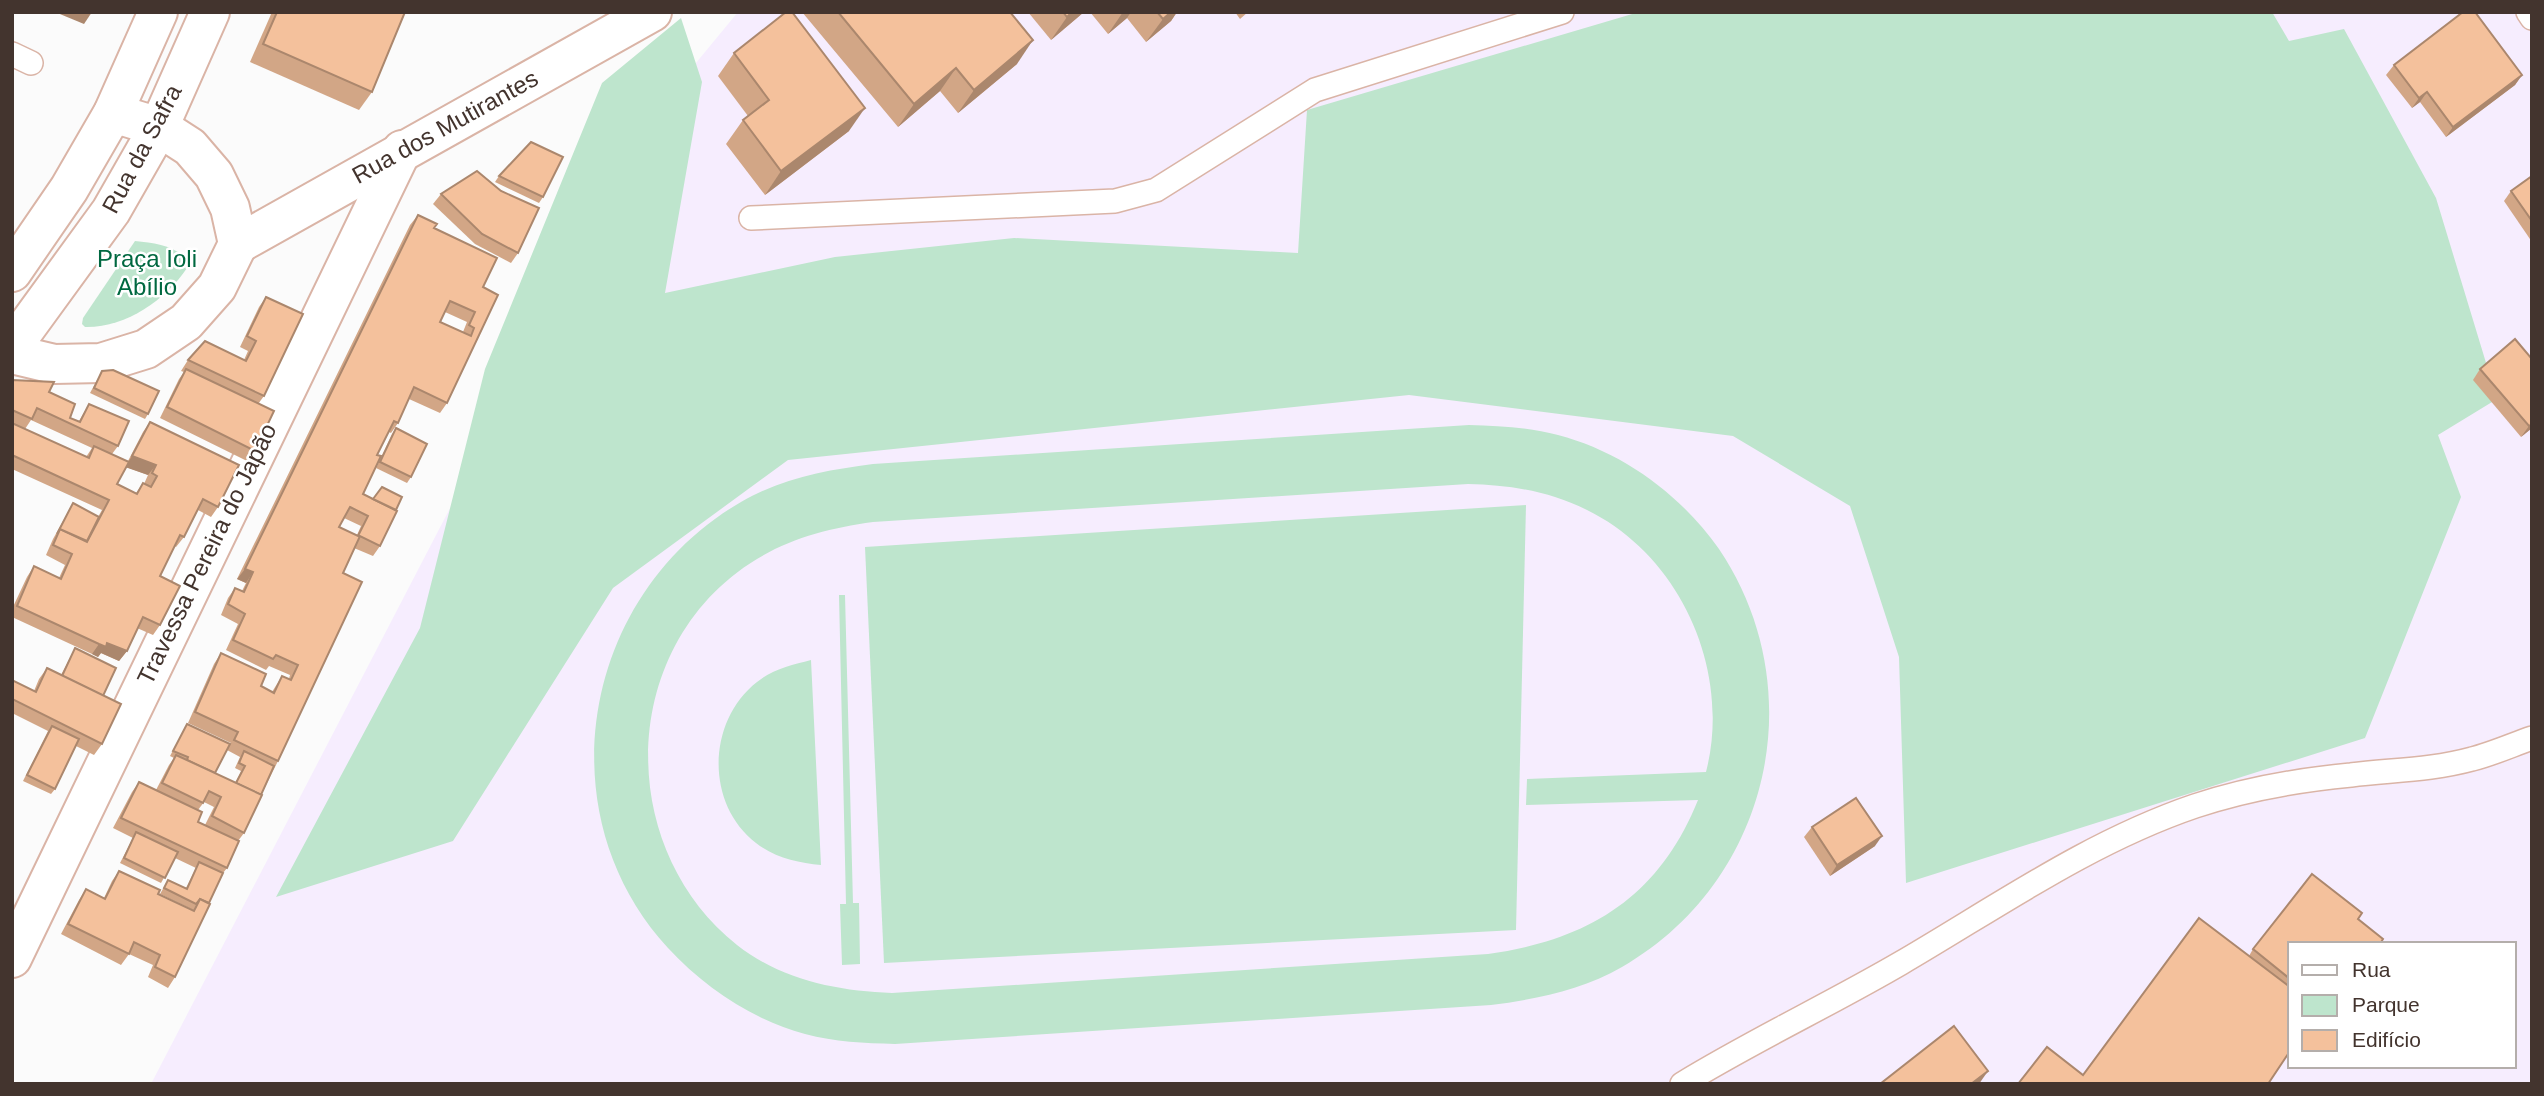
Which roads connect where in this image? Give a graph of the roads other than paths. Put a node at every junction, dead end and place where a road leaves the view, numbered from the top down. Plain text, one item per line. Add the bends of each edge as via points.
1 (158, 12) edge
2 (210, 12) edge
3 (652, 12) edge
4 (1562, 12) edge
5 (2528, 12) edge
6 (2532, 18) edge
7 (113, 113) junction
8 (159, 127) junction
9 (402, 150) junction
10 (751, 218) dead end
11 (238, 244) junction
12 (12, 272) edge
13 (12, 346) edge
14 (12, 354) edge
15 (2532, 737) edge
16 (12, 958) edge
17 (1682, 1084) edge

1 - 7 street, Rua da Safra
2 - 8 street, Rua da Safra
3 - 9 street, Rua dos Mutirantes
4 - 10 lane via 1315,90 1156,190 1115,201
5 - 6 lane
7 - 8 street
7 - 12 street via 69,189
8 - 11 street via 190,147 214,175 230,208
8 - 13 street, Rua da Safra via 111,211
9 - 11 street, Rua dos Mutirantes
9 - 16 street, Travessa Pereira do Japão
11 - 14 street via 217,287 186,322 146,348 101,363 54,364
15 - 17 lane via 2473,759 2426,768 2266,786 2195,806 2118,837

